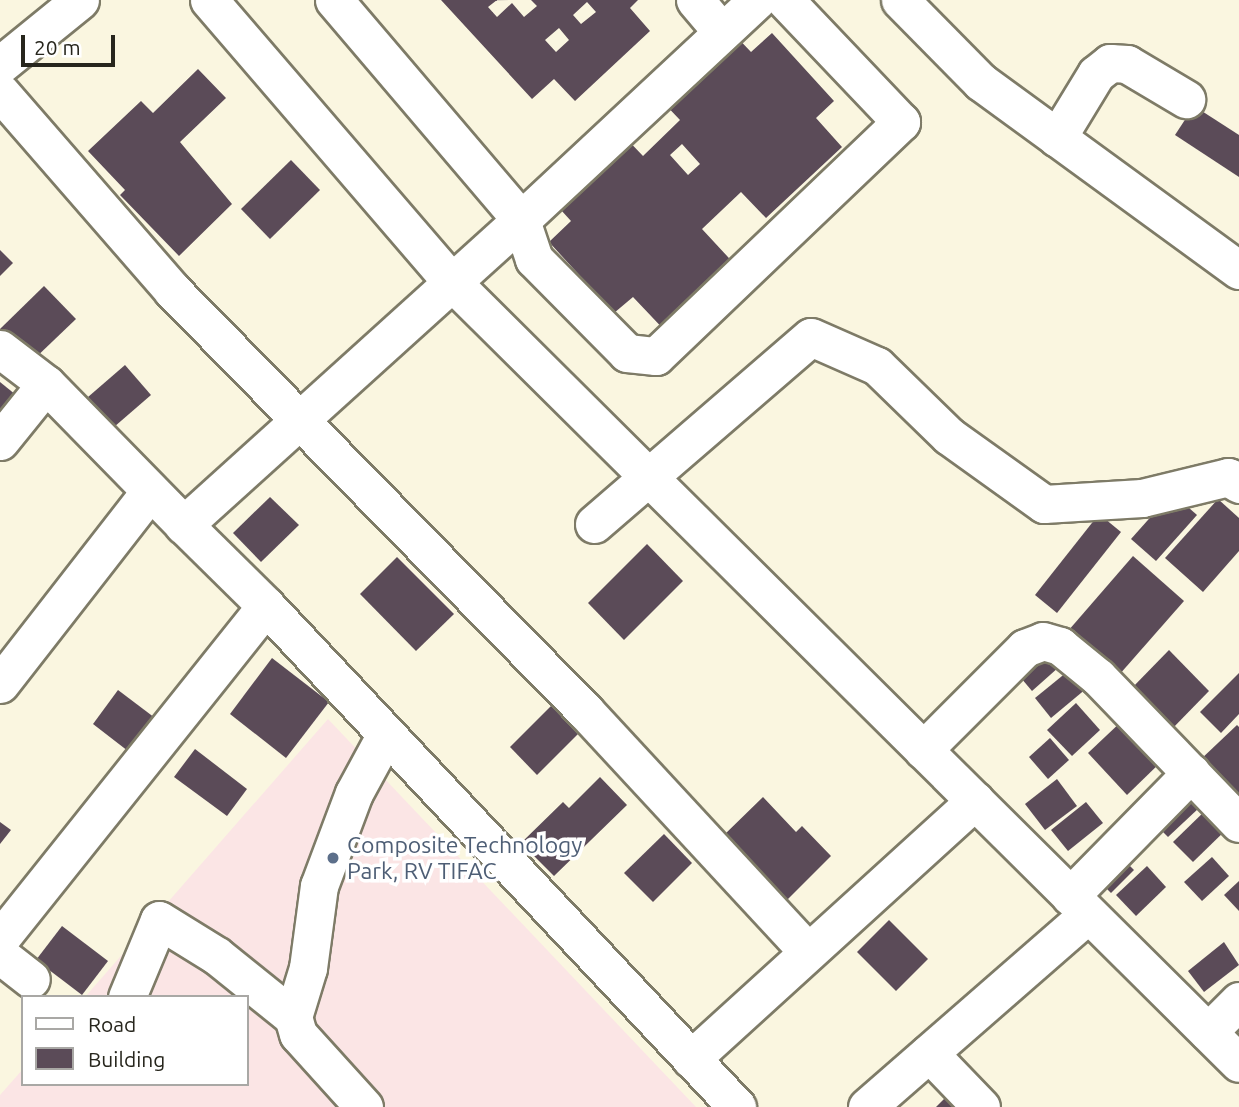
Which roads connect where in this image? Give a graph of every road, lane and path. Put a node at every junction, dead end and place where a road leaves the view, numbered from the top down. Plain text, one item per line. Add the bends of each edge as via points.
1 (79, 0) edge
2 (209, 0) edge
3 (334, 0) edge
4 (695, 0) edge
5 (757, 0) edge
6 (785, 0) edge
7 (900, 0) edge
8 (722, 32) junction
9 (0, 65) edge
10 (0, 92) edge
11 (1186, 99) dead end
12 (1057, 138) junction
13 (521, 220) junction
14 (1239, 270) edge
15 (451, 281) junction
16 (0, 349) edge
17 (46, 384) junction
18 (301, 419) junction
19 (0, 441) edge
20 (647, 476) junction
21 (1239, 484) edge
22 (150, 491) junction
23 (594, 524) dead end
24 (184, 525) junction
25 (266, 606) junction
26 (0, 684) edge
27 (386, 734) junction
28 (923, 750) junction
29 (1191, 773) junction
30 (975, 801) junction
31 (1239, 823) edge
32 (1079, 905) junction
33 (0, 939) edge
34 (808, 952) junction
35 (0, 956) edge
36 (31, 979) dead end
37 (128, 995) edge
38 (1239, 1001) edge
39 (293, 1017) junction
40 (1208, 1032) junction
41 (929, 1053) junction
42 (691, 1059) junction
43 (1239, 1063) edge
44 (364, 1107) edge
45 (737, 1107) edge
46 (867, 1107) edge
47 (981, 1107) edge

1 - 9 street
2 - 15 street
3 - 13 street
4 - 8 street
5 - 8 street
6 - 13 street via 901,122 656,356 627,353 534,259
7 - 12 street via 981,82
8 - 13 street
10 - 18 street via 172,290
11 - 12 street via 1126,64 1110,63 1096,74
12 - 14 street
13 - 15 street
15 - 18 street
15 - 20 street
16 - 17 street
17 - 19 street
17 - 22 street
18 - 24 street
18 - 34 street via 585,711
20 - 21 street via 811,337 877,366 949,436 1044,504 1142,498 1227,477
20 - 23 street
20 - 28 street
22 - 24 street
22 - 26 street
24 - 25 street
25 - 27 street
25 - 33 street
27 - 39 street via 354,793 319,886 308,968
27 - 42 street
28 - 29 street via 1025,648 1043,641 1060,646 1098,677
28 - 30 street
29 - 31 street
29 - 32 street
30 - 32 street
30 - 34 street
32 - 40 street
32 - 41 street
34 - 42 street
35 - 36 street
37 - 39 street via 159,920 217,957
38 - 40 street
39 - 44 street via 298,1034
40 - 43 street
41 - 46 street
41 - 47 street
42 - 45 street

